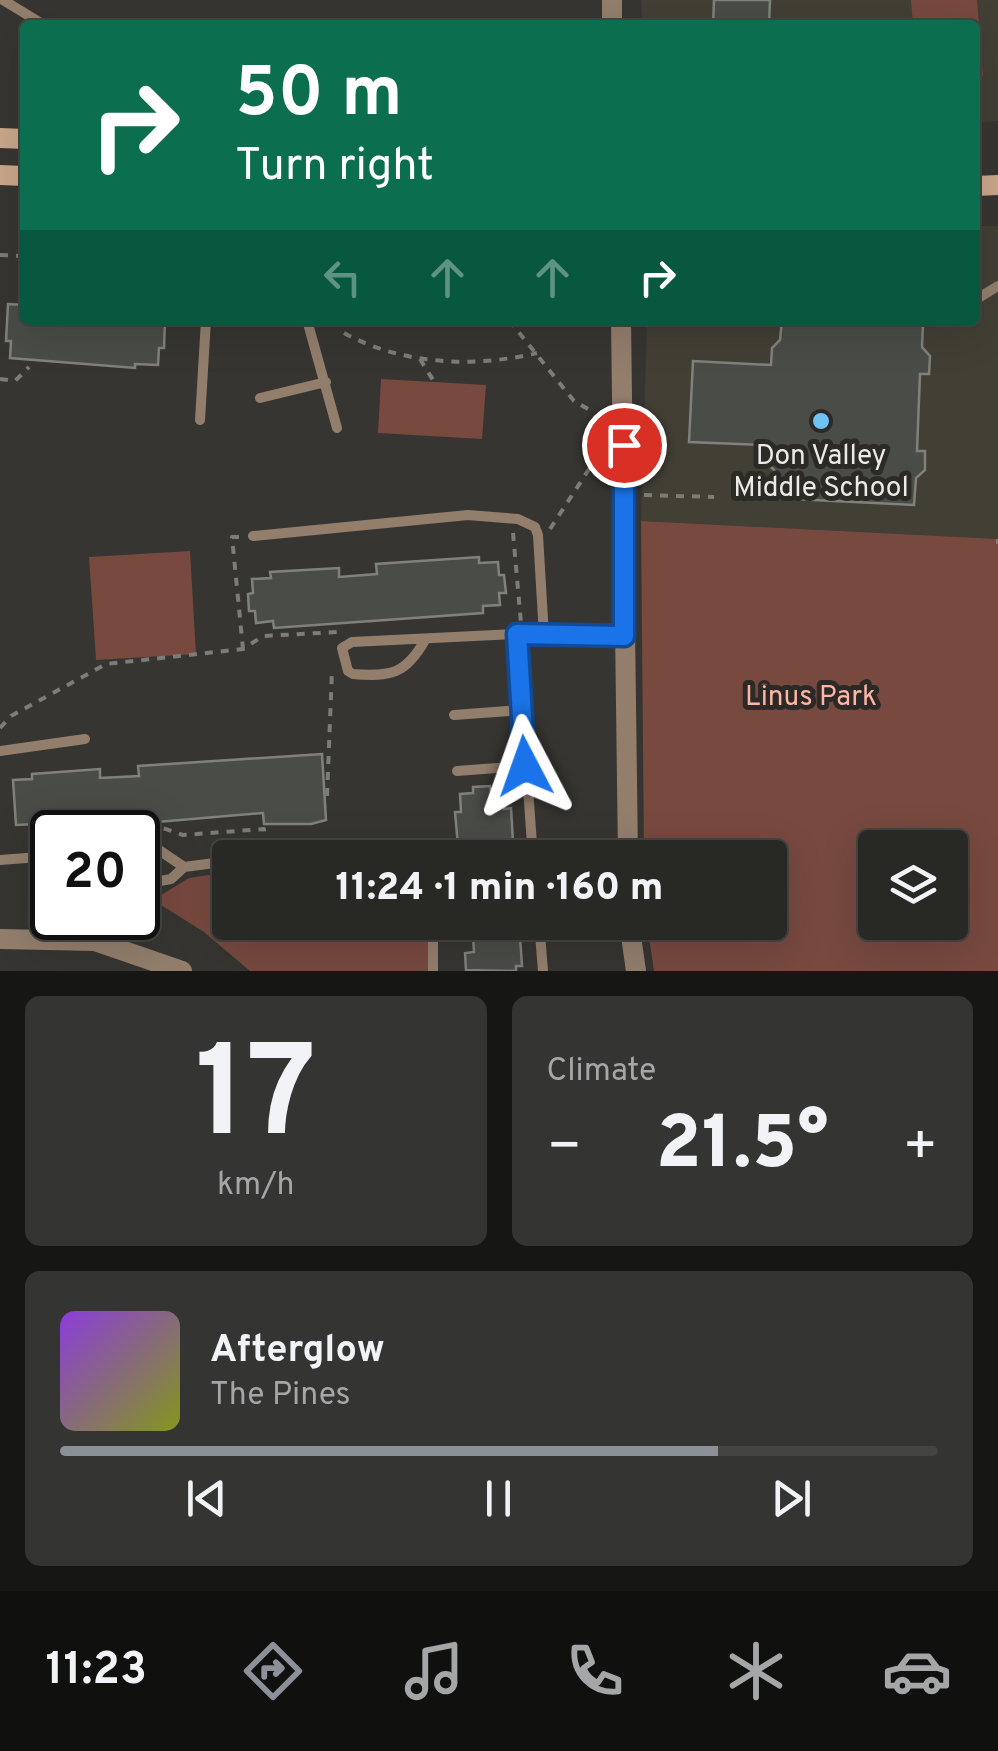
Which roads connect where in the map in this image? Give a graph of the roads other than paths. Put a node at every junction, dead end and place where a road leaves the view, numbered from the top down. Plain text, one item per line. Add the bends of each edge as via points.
1 (3, 0) edge
2 (36, 20) edge
3 (206, 325) edge
4 (309, 325) edge
5 (621, 325) edge
6 (326, 382) junction
7 (260, 398) dead end
8 (200, 420) dead end
9 (337, 428) dead end
10 (254, 536) road end
11 (516, 629) junction
12 (544, 636) junction
13 (624, 636) junction
14 (425, 640) junction
15 (522, 710) junction
16 (454, 715) dead end
17 (84, 738) dead end
18 (0, 752) edge
19 (525, 766) junction
20 (457, 771) dead end
21 (531, 840) edge
22 (628, 840) edge
23 (160, 851) edge
24 (30, 858) edge
25 (0, 860) edge
26 (212, 863) edge
27 (184, 867) junction
28 (160, 882) edge
29 (0, 939) edge
30 (433, 940) edge
31 (540, 940) edge
32 (632, 940) edge
33 (95, 941) joint
34 (182, 971) edge
35 (433, 971) edge
36 (543, 971) edge
37 (636, 971) edge

1 - 2 lane
3 - 8 lane
4 - 6 lane
5 - 13 street
6 - 7 lane
6 - 9 lane
10 - 12 lane via 468,516 512,518 535,528
11 - 12 lane
11 - 14 lane
11 - 15 lane
12 - 13 lane
13 - 22 street
14 - 14 lane via 352,642 341,655 353,674 399,672
15 - 16 lane
15 - 19 lane
17 - 18 lane
19 - 20 lane
19 - 21 lane
23 - 27 lane
24 - 25 lane
26 - 27 lane
27 - 28 lane
29 - 33 street
30 - 35 lane
31 - 36 lane
32 - 37 street
33 - 34 street

